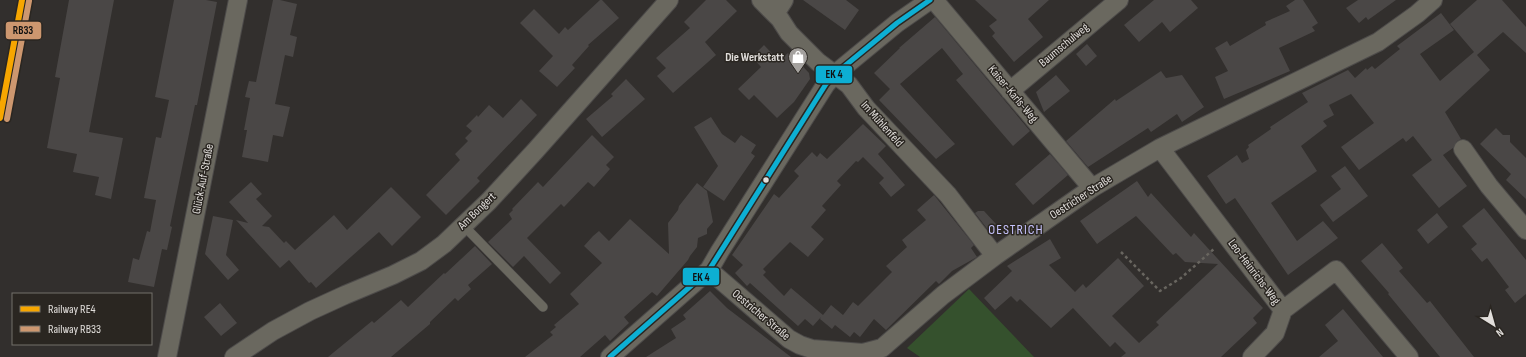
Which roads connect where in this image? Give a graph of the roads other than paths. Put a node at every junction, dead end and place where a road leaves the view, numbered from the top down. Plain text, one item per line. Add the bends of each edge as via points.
1 (238, 0) edge
2 (670, 0) edge
3 (761, 0) edge
4 (930, 0) edge
5 (934, 0) edge
6 (1119, 0) edge
7 (1433, 0) edge
8 (779, 7) edge
9 (835, 74) junction
10 (1010, 91) junction
11 (1160, 148) junction
12 (1463, 149) dead end
13 (1092, 188) junction
14 (463, 225) junction
15 (1526, 230) edge
16 (995, 256) junction
17 (709, 270) junction
18 (543, 307) dead end
19 (1283, 310) junction
20 (888, 353) edge
21 (167, 357) edge
22 (234, 357) edge
23 (610, 357) edge
24 (1252, 357) edge
25 (1410, 357) edge

1 - 21 street, Glück-Auf-Straße
2 - 14 street, Am Bongert via 536,150
3 - 8 street, Im Mühlenfeld
4 - 9 street via 897,23
5 - 10 street, Kaiser-Karls-Weg
6 - 10 street, Baumschulweg
7 - 11 street, Oestricher Straße via 1418,14 1378,42
8 - 9 street, Im Mühlenfeld via 789,32 818,62
9 - 16 street, Im Mühlenfeld via 849,85 866,108 948,195
9 - 17 street via 826,84
10 - 13 street, Kaiser-Karls-Weg
11 - 13 street, Oestricher Straße
11 - 19 street, Leo-Heinrichs-Weg
12 - 15 street via 1489,186
13 - 16 street, Oestricher Straße
14 - 18 lane
14 - 22 street, Am Bongert via 444,244 421,261 310,311
16 - 20 street, Oestricher Straße via 943,295
17 - 20 street, Oestricher Straße via 789,339 800,345 812,349
17 - 23 street
19 - 24 street via 1275,333
19 - 25 street, Leo-Heinrichs-Weg via 1336,270

